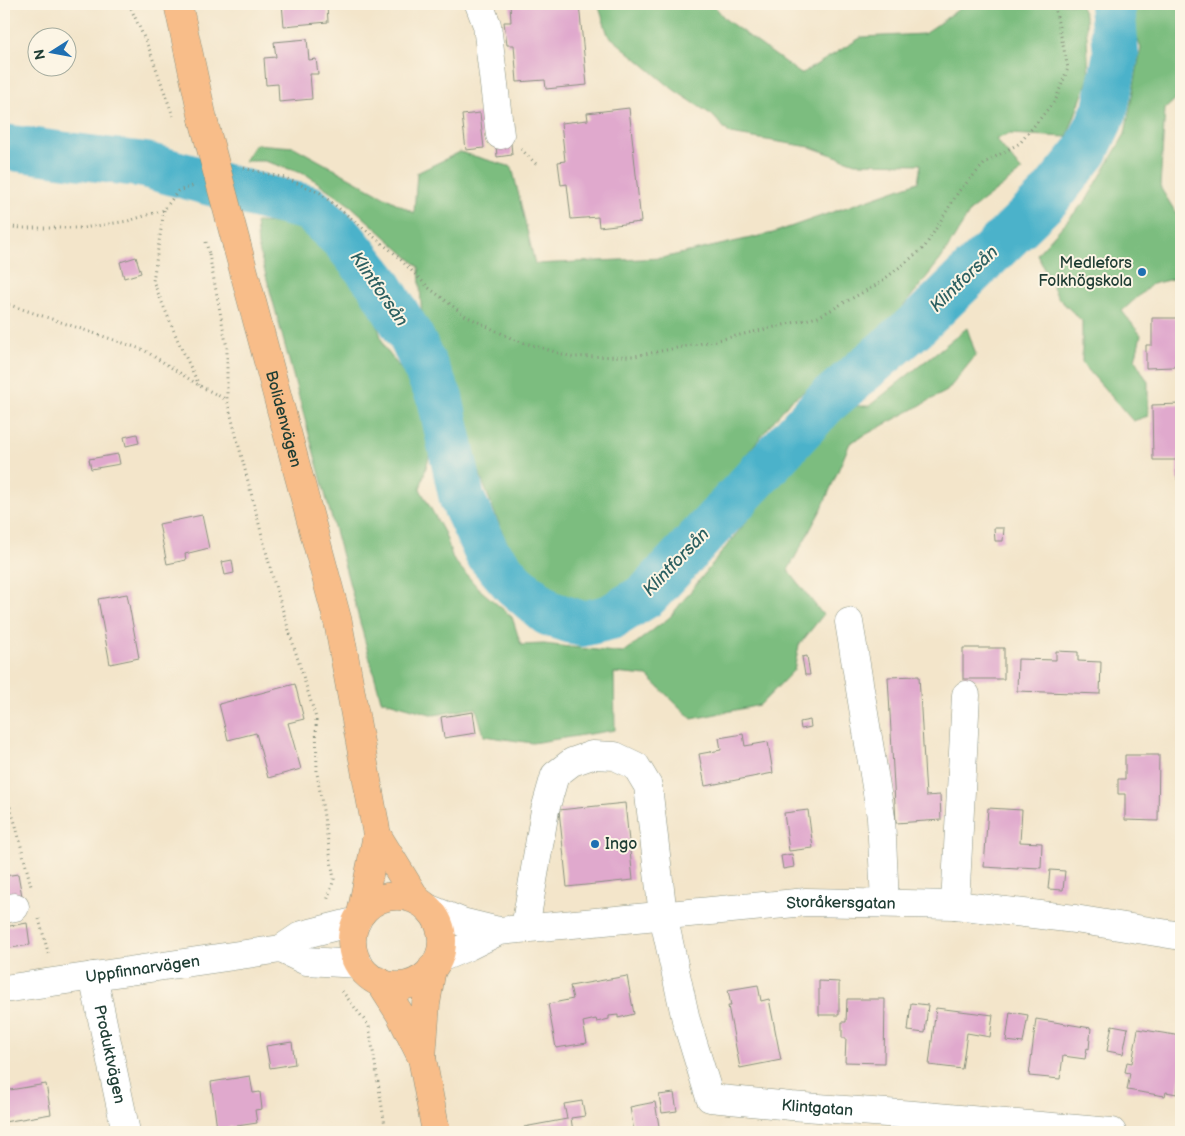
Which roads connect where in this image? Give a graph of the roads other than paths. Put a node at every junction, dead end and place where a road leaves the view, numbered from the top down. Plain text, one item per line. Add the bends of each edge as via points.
1 (178, 4) edge
2 (479, 4) edge
3 (500, 135) dead end
4 (849, 622) dead end
5 (966, 695) dead end
6 (377, 835) junction
7 (885, 903) junction
8 (423, 905) junction
9 (955, 905) junction
10 (664, 916) junction
11 (359, 918) junction
12 (512, 930) junction
13 (1181, 936) edge
14 (281, 950) junction
15 (435, 963) junction
16 (359, 964) junction
17 (93, 976) junction
18 (379, 982) junction
19 (4, 989) edge
20 (422, 1058) junction
21 (126, 1132) edge
22 (436, 1132) edge
23 (1112, 1132) edge

1 - 6 main road, Bolidenvägen, bridge via 203,119 338,622
2 - 3 street via 487,25
4 - 7 street via 881,817
5 - 9 street
6 - 8 main road, Bolidenvägen
6 - 11 main road, Bolidenvägen
7 - 9 street, Storåkersgatan
7 - 10 street, Storåkersgatan via 806,902
8 - 11 main road via 402,896 387,897 372,903
8 - 12 street, Storåkersgatan via 462,922
8 - 15 main road, Bolidenvägen via 438,922 442,937 441,951
9 - 13 street, Storåkersgatan
10 - 12 street, Storåkersgatan
10 - 12 street via 648,786 636,766 615,756 592,755 572,762 555,775
10 - 23 street, Klintgatan via 686,1020 710,1098
11 - 14 street, Uppfinnarvägen via 302,935
11 - 16 main road, Bolidenvägen via 352,943
12 - 15 street, Storåkersgatan
14 - 16 street via 306,961
14 - 17 street, Uppfinnarvägen
15 - 18 main road via 414,983 400,986
15 - 20 main road, Bolidenvägen via 426,1004
16 - 18 main road, Bolidenvägen
17 - 19 street, Uppfinnarvägen
17 - 21 street, Produktvägen
18 - 20 main road, Bolidenvägen via 400,1014
20 - 22 main road, Bolidenvägen

